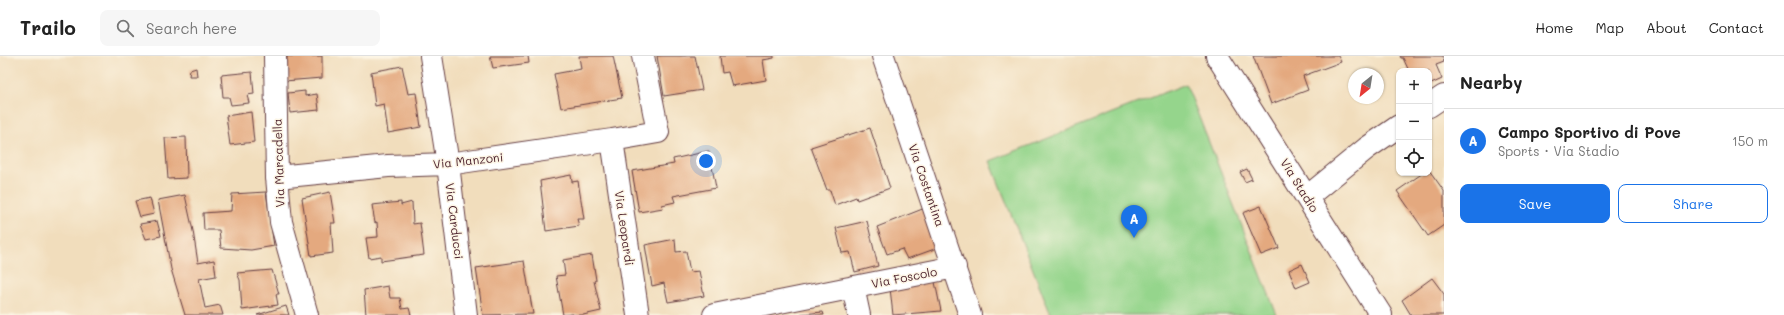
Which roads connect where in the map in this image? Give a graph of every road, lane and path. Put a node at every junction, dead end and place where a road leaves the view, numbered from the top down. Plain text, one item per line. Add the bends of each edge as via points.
1 (275, 56) edge
2 (431, 56) edge
3 (643, 56) edge
4 (883, 56) edge
5 (1217, 56) edge
6 (1444, 96) edge
7 (1432, 104) edge
8 (1396, 128) edge
9 (612, 140) junction
10 (448, 164) junction
11 (277, 177) junction
12 (1307, 197) junction
13 (955, 267) junction
14 (853, 287) junction
15 (307, 315) edge
16 (466, 315) edge
17 (638, 315) edge
18 (714, 315) edge
19 (860, 315) edge
20 (970, 315) edge
21 (1381, 315) edge

1 - 11 street, Via Marcadella
2 - 10 street, Via Carducci
3 - 9 street, Via Manzoni via 658,132
4 - 13 street, Via Costantina
5 - 12 street, Via Stadio
6 - 7 street
8 - 12 street
9 - 10 street, Via Manzoni
9 - 17 street, Via Leopardi
10 - 11 street, Via Manzoni via 388,166
10 - 16 street, Via Carducci
11 - 15 street, Via Marcadella via 281,222
12 - 21 street, Via Stadio
13 - 14 street, Via Foscolo
13 - 20 street, Via Costantina
14 - 18 street, Via Foscolo
14 - 19 street

